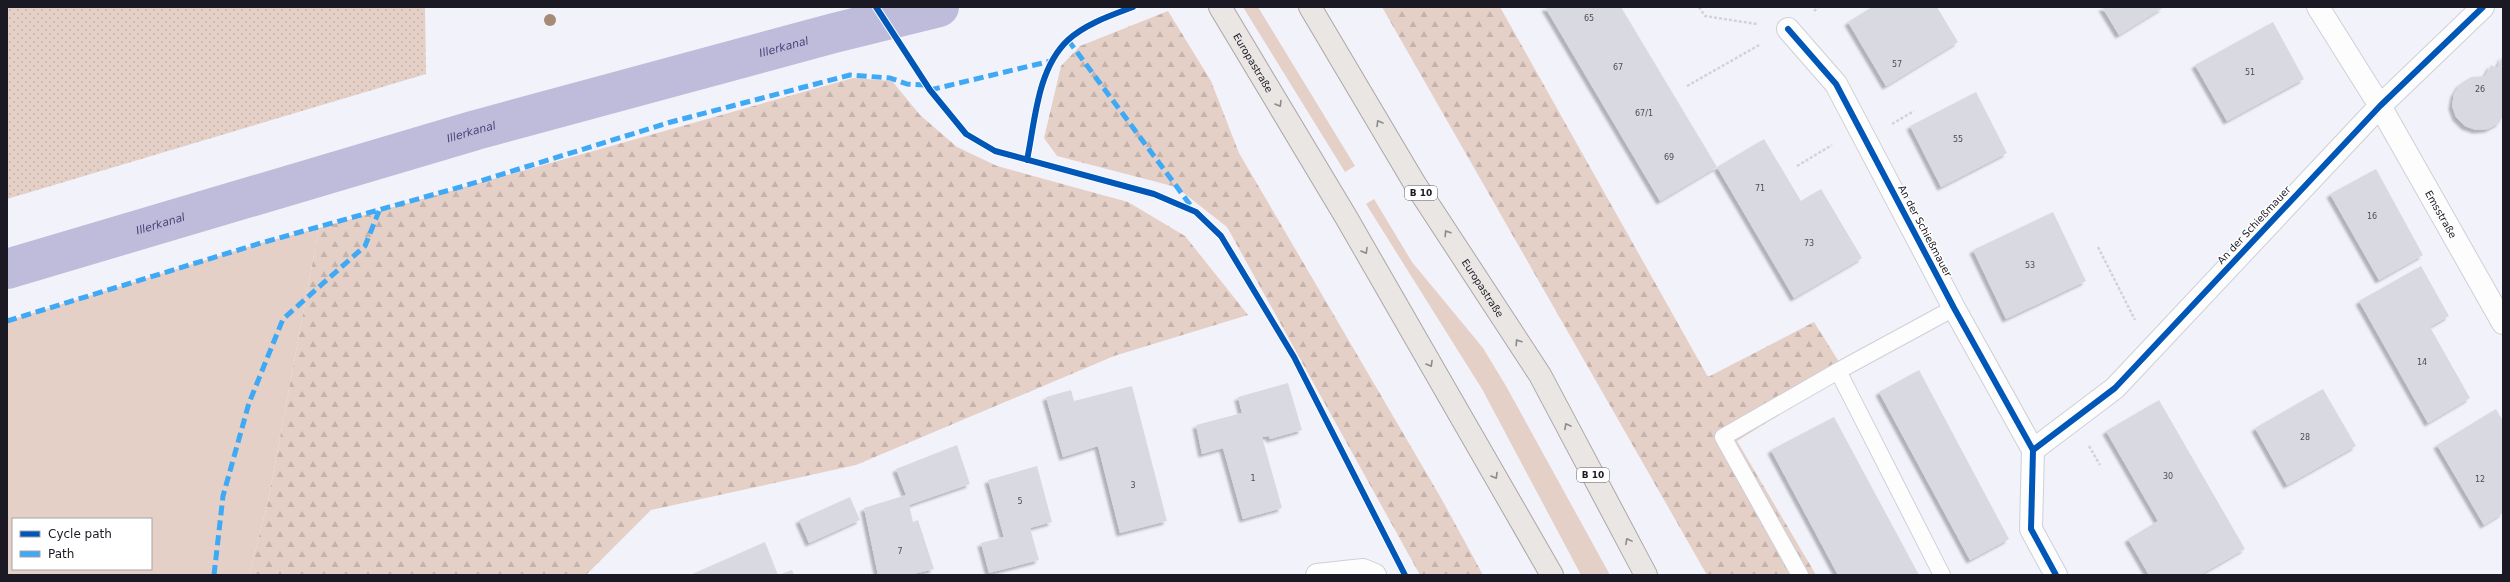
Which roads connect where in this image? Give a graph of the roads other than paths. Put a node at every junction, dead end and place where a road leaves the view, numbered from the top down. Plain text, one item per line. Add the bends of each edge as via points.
1 (1220, 7) edge
2 (1310, 7) edge
3 (2318, 7) edge
4 (2483, 7) edge
5 (1788, 29) road end
6 (2380, 106) junction
7 (1954, 308) junction
8 (2503, 323) edge
9 (1838, 371) junction
10 (2033, 450) junction
11 (1317, 575) edge
12 (1375, 575) edge
13 (1552, 575) edge
14 (1646, 575) edge
15 (1800, 575) edge
16 (1942, 575) edge
17 (2056, 575) edge

1 -> 13 main road, Europastraße
14 -> 2 main road, Europastraße / B 10 via 1540,375 1415,184
3 - 6 street
4 - 6 street, An der Schießmauer
5 - 7 street, An der Schießmauer via 1836,84
6 - 8 street, Emsstraße
6 - 10 street, An der Schießmauer via 2115,388
7 - 9 lane
7 - 10 street, An der Schießmauer
9 - 15 lane via 1723,437
9 - 16 lane
10 - 17 street, An der Schießmauer via 2032,529
11 - 12 street via 1363,570

